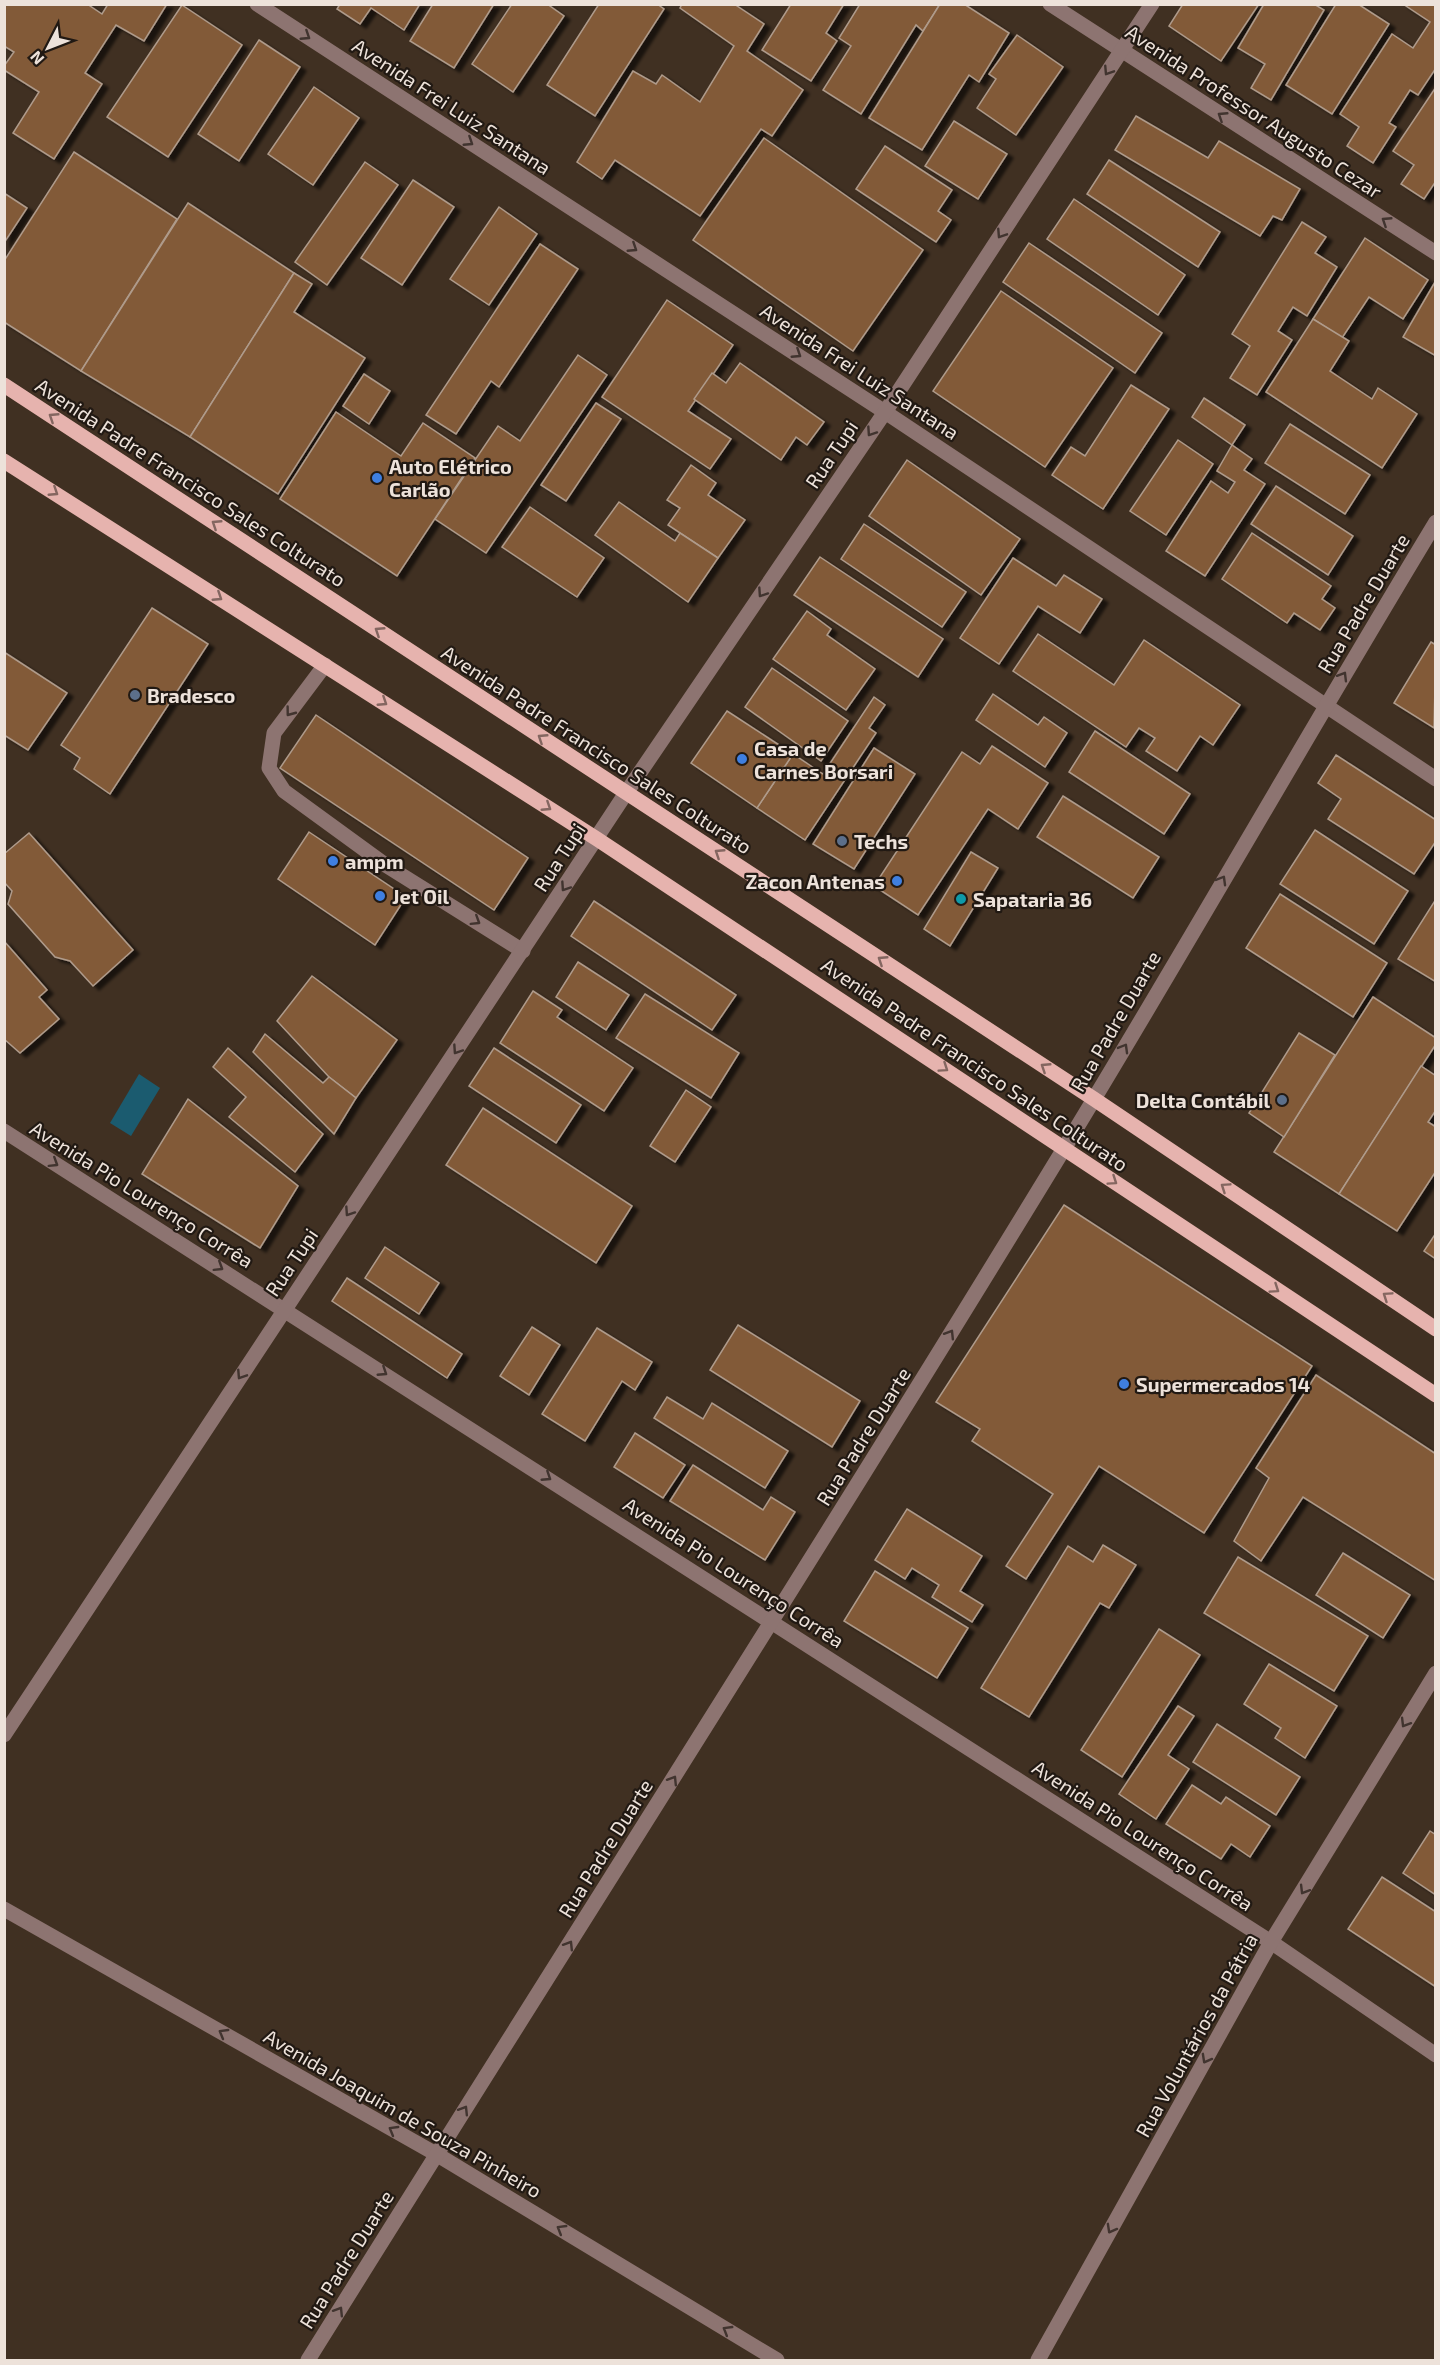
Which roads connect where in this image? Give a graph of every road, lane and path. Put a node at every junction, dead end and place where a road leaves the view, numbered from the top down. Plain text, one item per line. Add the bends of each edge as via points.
1 (257, 4) edge
2 (1050, 4) edge
3 (1152, 4) edge
4 (1121, 52) junction
5 (1436, 253) edge
6 (4, 385) edge
7 (885, 412) junction
8 (4, 460) edge
9 (1436, 522) edge
10 (325, 665) junction
11 (1325, 705) junction
12 (1436, 779) edge
13 (626, 793) junction
14 (597, 839) junction
15 (523, 951) junction
16 (1094, 1099) junction
17 (4, 1131) edge
18 (1064, 1148) junction
19 (285, 1309) junction
20 (1436, 1329) edge
21 (1436, 1395) edge
22 (773, 1622) junction
23 (1436, 1673) edge
24 (4, 1735) edge
25 (4, 1909) edge
26 (1272, 1942) junction
27 (1436, 2055) edge
28 (436, 2154) junction
29 (308, 2361) edge
30 (777, 2361) edge
31 (1038, 2361) edge

1 -> 7 street, Avenida Frei Luiz Santana
2 - 4 street, Avenida Professor Augusto Cezar
3 - 4 street, Rua Tupi
5 -> 4 street, Avenida Professor Augusto Cezar
4 -> 7 street, Rua Tupi
13 -> 6 main road, Avenida Padre Francisco Sales Colturato
7 - 11 street, Avenida Frei Luiz Santana
7 -> 13 street, Rua Tupi
8 -> 10 main road, Avenida Padre Francisco Sales Colturato
11 -> 9 street, Rua Padre Duarte
10 -> 14 main road, Avenida Padre Francisco Sales Colturato
10 -> 15 street via 274,733 269,768 284,791 387,866
11 - 12 street, Avenida Frei Luiz Santana
16 -> 11 street, Rua Padre Duarte
13 - 14 street, Rua Tupi
16 -> 13 main road, Avenida Padre Francisco Sales Colturato
14 -> 15 street, Rua Tupi
14 -> 18 main road, Avenida Padre Francisco Sales Colturato
15 -> 19 street, Rua Tupi
16 - 18 street, Rua Padre Duarte
20 -> 16 main road, Avenida Padre Francisco Sales Colturato
17 -> 19 street, Avenida Pio Lourenço Corrêa
18 -> 21 main road, Avenida Padre Francisco Sales Colturato
22 -> 18 street, Rua Padre Duarte
19 -> 22 street, Avenida Pio Lourenço Corrêa
19 -> 24 street, Rua Tupi
22 - 26 street, Avenida Pio Lourenço Corrêa
28 -> 22 street, Rua Padre Duarte
23 -> 26 street, Rua Voluntários da Pátria
28 -> 25 street, Avenida Joaquim de Souza Pinheiro
26 - 27 street, Avenida Pio Lourenço Corrêa
26 -> 31 street, Rua Voluntários da Pátria
29 -> 28 street, Rua Padre Duarte
30 -> 28 street, Avenida Joaquim de Souza Pinheiro

